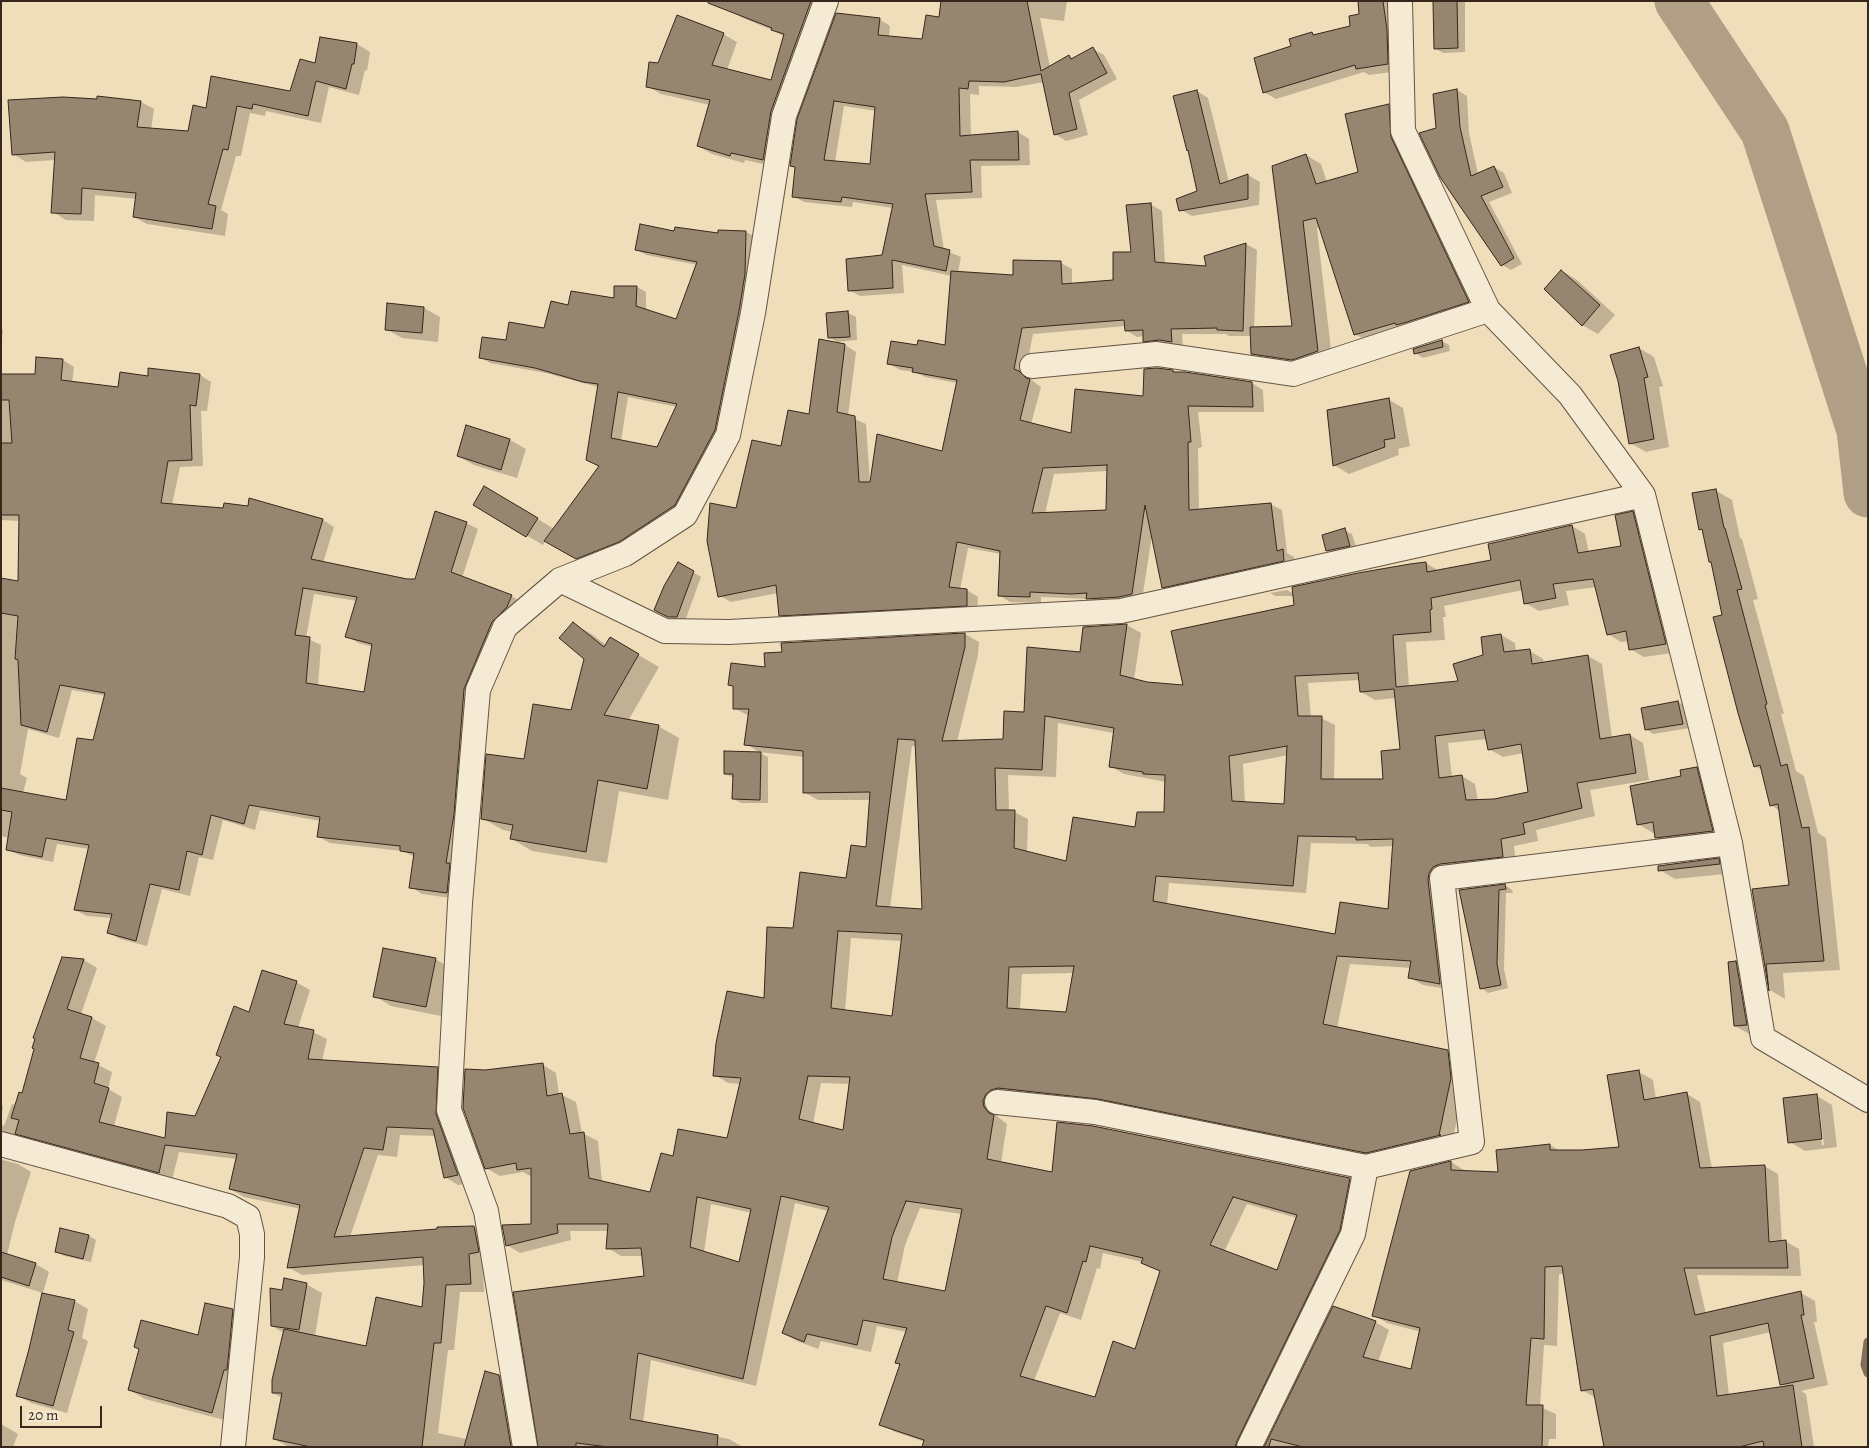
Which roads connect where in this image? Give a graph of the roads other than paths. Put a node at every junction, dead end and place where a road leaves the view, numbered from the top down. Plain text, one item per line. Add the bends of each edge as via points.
1 (826, 1) edge
2 (1400, 1) edge
3 (1488, 310) junction
4 (1032, 366) dead end
5 (1643, 495) junction
6 (560, 580) junction
7 (1730, 843) junction
8 (1868, 1100) edge
9 (998, 1102) dead end
10 (1, 1144) edge
11 (1366, 1167) junction
12 (233, 1447) edge
13 (526, 1447) edge
14 (1249, 1447) edge

1 - 6 street via 784,116 754,314 728,435 685,515 624,554
2 - 3 street via 1403,131
3 - 4 street via 1293,374 1157,354
3 - 5 street via 1570,395
5 - 6 street via 1121,611 728,632 665,631
5 - 7 street
6 - 13 street via 505,627 478,690 460,903 449,1110 486,1211
7 - 8 street via 1763,1038
7 - 11 street via 1442,878 1472,1142
9 - 11 street via 1095,1112
10 - 12 street via 228,1206 248,1217 252,1257
11 - 14 street via 1352,1234

